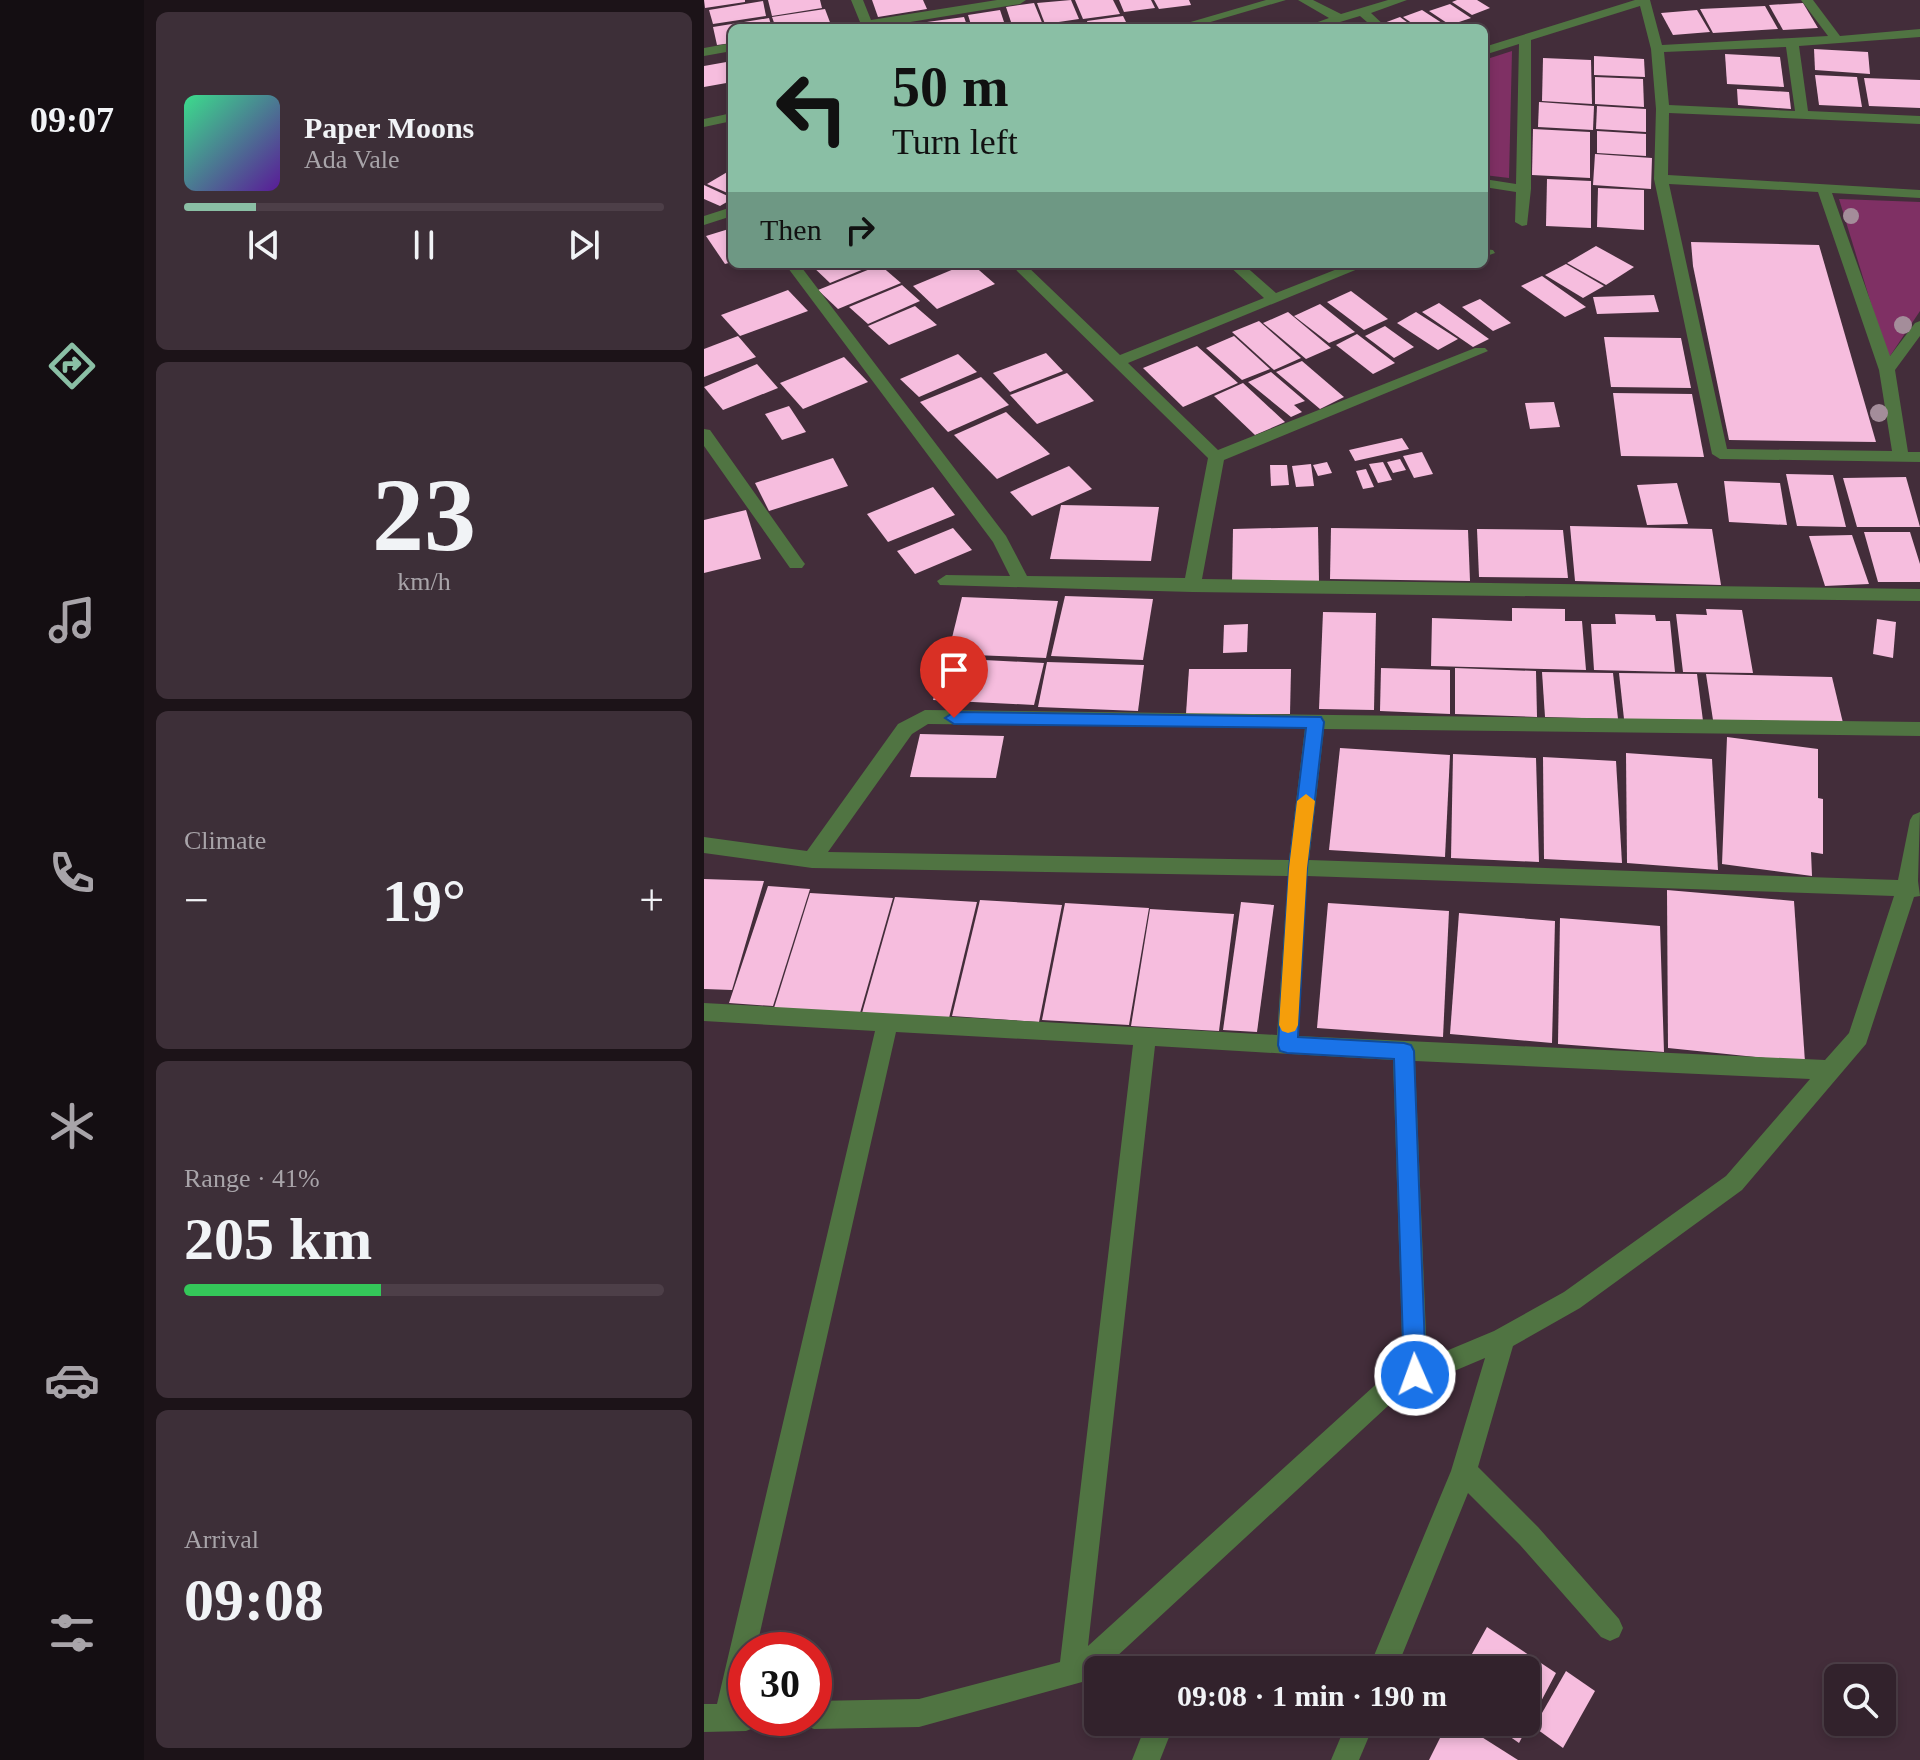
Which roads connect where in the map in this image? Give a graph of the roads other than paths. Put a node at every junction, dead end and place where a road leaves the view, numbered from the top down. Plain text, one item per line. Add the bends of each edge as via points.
1 (857, 0) edge
2 (1020, 0) edge
3 (1280, 0) edge
4 (1304, 0) edge
5 (1401, 0) edge
6 (1807, 0) edge
7 (1644, 1) edge
8 (1362, 12) junction
9 (1339, 18) junction
10 (867, 24) edge
11 (880, 24) edge
12 (1191, 24) edge
13 (1320, 24) edge
14 (1376, 24) edge
15 (1920, 33) edge
16 (1525, 39) junction
17 (1837, 40) junction
18 (1792, 43) junction
19 (728, 48) edge
20 (1657, 49) junction
21 (1488, 50) edge
22 (704, 52) edge
23 (1663, 109) junction
24 (1802, 113) junction
25 (728, 118) edge
26 (1920, 120) edge
27 (704, 123) edge
28 (1661, 179) junction
29 (1488, 184) edge
30 (1524, 189) junction
31 (1824, 189) junction
32 (1920, 194) edge
33 (728, 212) edge
34 (704, 221) edge
35 (1522, 222) dead end
36 (795, 268) edge
37 (1021, 268) edge
38 (1239, 268) edge
39 (1353, 268) edge
40 (1274, 299) junction
41 (1920, 326) edge
42 (1480, 351) dead end
43 (1117, 362) junction
44 (1887, 370) junction
45 (704, 434) edge
46 (1901, 456) junction
47 (1216, 457) junction
48 (1920, 457) edge
49 (796, 564) dead end
50 (946, 581) dead end
51 (1022, 583) junction
52 (1192, 586) junction
53 (1920, 595) edge
54 (1315, 722) junction
55 (1920, 729) edge
56 (1920, 820) edge
57 (704, 845) edge
58 (812, 860) junction
59 (1298, 868) junction
60 (1913, 889) edge
61 (704, 1012) edge
62 (888, 1022) junction
63 (1145, 1036) junction
64 (1287, 1045) junction
65 (1404, 1051) junction
66 (1829, 1070) junction
67 (1503, 1339) junction
68 (1415, 1375) junction
69 (1464, 1471) junction
70 (1610, 1628) dead end
71 (1388, 1656) edge
72 (1072, 1672) junction
73 (832, 1715) edge
74 (726, 1718) edge
75 (1155, 1736) edge
76 (1355, 1736) edge
77 (1146, 1760) edge
78 (1345, 1760) edge

1 - 10 street
2 - 11 street
3 - 12 street
4 - 9 street
5 - 8 street
6 - 17 street
7 - 16 street
7 - 20 street
8 - 9 street
8 - 14 street
9 - 13 street
15 - 17 street
16 - 21 street
16 - 30 street
17 - 18 street
18 - 20 street
18 - 24 street
19 - 22 street
20 - 23 street
23 - 24 street
23 - 28 street
24 - 26 street
25 - 27 street
28 - 31 street
28 - 46 street via 1720,454
29 - 30 street
30 - 35 street
31 - 32 street
31 - 44 street
33 - 34 street
36 - 51 street via 1000,540
37 - 43 street
38 - 40 street
39 - 40 street
40 - 43 street
41 - 44 street
42 - 47 street
43 - 47 street
44 - 46 street
45 - 49 street
46 - 48 street
47 - 52 street
50 - 51 street
51 - 52 street
52 - 53 street
54 - 55 street
54 - 58 street via 925,717 905,729
54 - 59 street
56 - 60 street
57 - 58 street
58 - 59 street
59 - 60 street
59 - 64 street
60 - 66 street via 1858,1038
61 - 62 street
62 - 63 street
62 - 74 street
63 - 64 street
63 - 72 street
64 - 65 street
65 - 66 street
65 - 68 street
66 - 67 street via 1734,1183 1572,1300
67 - 68 street
67 - 69 street
68 - 72 street via 1393,1385 1176,1586 1083,1669
69 - 70 street
69 - 71 street
72 - 73 street via 919,1713
75 - 77 street
76 - 78 street

